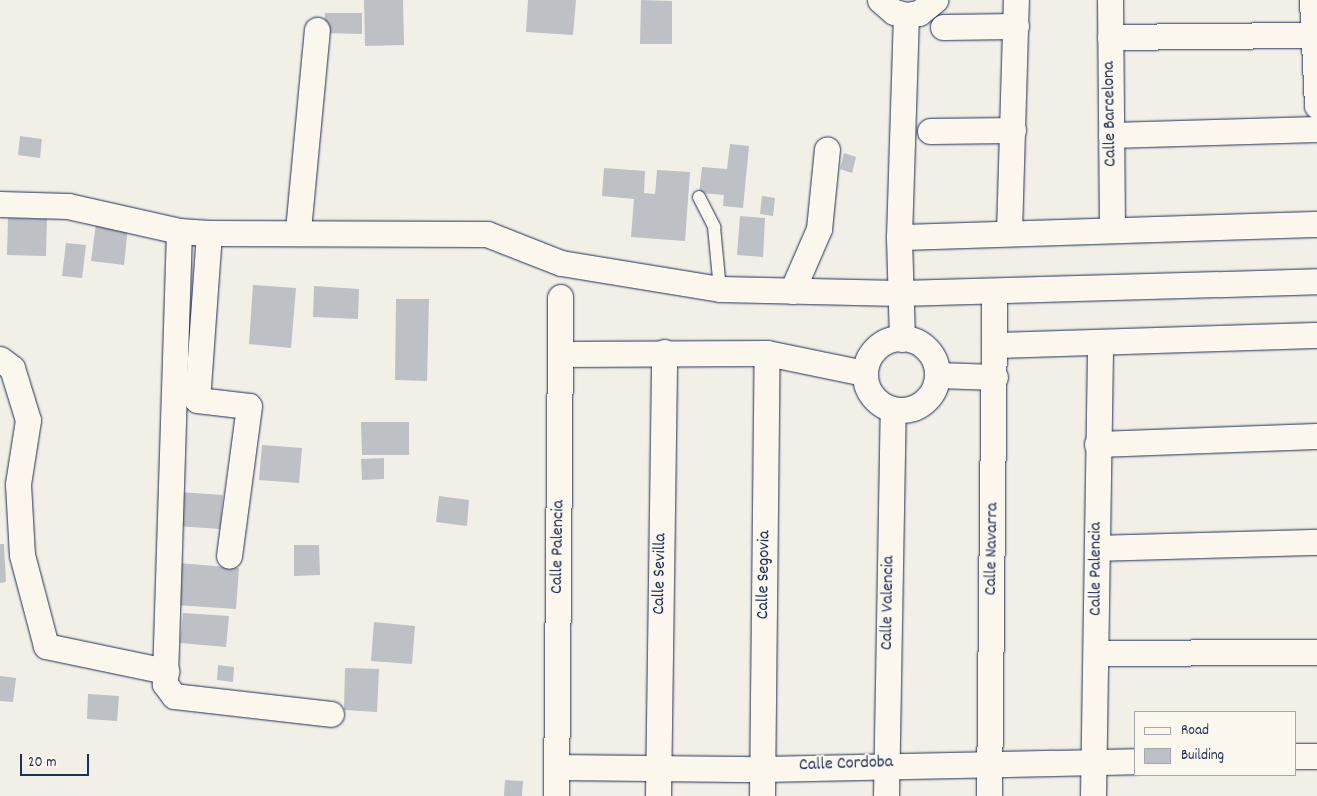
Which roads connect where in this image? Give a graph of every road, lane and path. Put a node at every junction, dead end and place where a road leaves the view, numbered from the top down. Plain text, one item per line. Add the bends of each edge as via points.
1 (880, 0) edge
2 (935, 0) edge
3 (1016, 0) edge
4 (1110, 0) edge
5 (1312, 0) edge
6 (906, 15) junction
7 (1016, 26) junction
8 (943, 27) dead end
9 (317, 30) dead end
10 (1314, 35) junction
11 (1110, 37) junction
12 (1317, 106) edge
13 (1317, 129) edge
14 (930, 130) dead end
15 (1013, 130) junction
16 (1111, 135) junction
17 (828, 149) dead end
18 (699, 197) dead end
19 (0, 204) edge
20 (1317, 224) edge
21 (1112, 229) junction
22 (298, 230) junction
23 (179, 231) junction
24 (1009, 232) junction
25 (209, 233) junction
26 (899, 237) junction
27 (1317, 280) edge
28 (720, 289) junction
29 (792, 291) junction
30 (900, 293) junction
31 (560, 297) dead end
32 (994, 302) dead end
33 (1317, 335) edge
34 (902, 338) junction
35 (1100, 342) junction
36 (994, 345) junction
37 (664, 352) junction
38 (767, 353) junction
39 (561, 354) junction
40 (0, 359) edge
41 (864, 373) junction
42 (938, 375) junction
43 (995, 377) junction
44 (893, 411) junction
45 (1317, 436) edge
46 (1097, 444) junction
47 (1317, 542) edge
48 (1097, 548) junction
49 (228, 556) dead end
50 (1317, 652) edge
51 (1096, 653) junction
52 (166, 671) junction
53 (331, 714) dead end
54 (1297, 756) edge
55 (1317, 756) edge
56 (1134, 761) edge
57 (1094, 762) junction
58 (886, 763) junction
59 (989, 763) junction
60 (556, 767) junction
61 (659, 768) junction
62 (762, 769) junction
63 (556, 796) edge
64 (658, 796) edge
65 (762, 796) edge
66 (886, 796) edge
67 (989, 796) edge
68 (1093, 796) edge

1 - 6 street via 894,12
2 - 6 street via 919,13
3 - 7 street
4 - 11 street, Calle Barcelona
5 - 10 street
6 - 26 street
7 - 8 street
7 - 15 street
9 - 22 street
10 - 11 street
10 - 12 street
11 - 16 street, Calle Barcelona
13 - 16 street
14 - 15 street
15 - 24 street
16 - 21 street, Calle Barcelona
17 - 29 street via 818,229
18 - 28 lane via 714,227
19 - 23 street via 68,206
20 - 21 street
21 - 24 street
22 - 25 street
22 - 28 street via 486,234 561,263
23 - 25 street
23 - 52 street
24 - 26 street
25 - 49 street via 197,400 249,406
26 - 30 street
27 - 30 street
28 - 29 street
29 - 30 street
30 - 34 street
31 - 39 street, Calle Palencia
32 - 36 street, Calle Navarra
33 - 35 street
34 - 41 street via 886,340 874,348
34 - 42 street via 928,350
35 - 36 street
35 - 46 street, Calle Palencia
36 - 43 street, Calle Navarra
37 - 38 street
37 - 39 street
37 - 61 street, Calle Sevilla
38 - 41 street
38 - 62 street, Calle Segovia
39 - 60 street, Calle Palencia
40 - 52 street via 12,368 28,420 18,484 22,555 46,646
41 - 44 street via 867,390 878,403
42 - 43 street
42 - 44 street via 931,394 921,405
43 - 59 street, Calle Navarra
44 - 58 street, Calle Valencia
45 - 46 street
46 - 48 street, Calle Palencia
47 - 48 street
48 - 51 street, Calle Palencia
50 - 51 street
51 - 57 street, Calle Palencia
52 - 53 street via 165,684 174,696
54 - 55 street
56 - 57 street, Calle Cordoba
57 - 59 street, Calle Cordoba
57 - 68 street, Calle Palencia
58 - 59 street, Calle Cordoba
58 - 62 street, Calle Cordoba
58 - 66 street, Calle Valencia
59 - 67 street, Calle Navarra
60 - 61 street, Calle Cordoba
60 - 63 street, Calle Palencia
61 - 62 street, Calle Cordoba
61 - 64 street, Calle Sevilla
62 - 65 street, Calle Segovia

